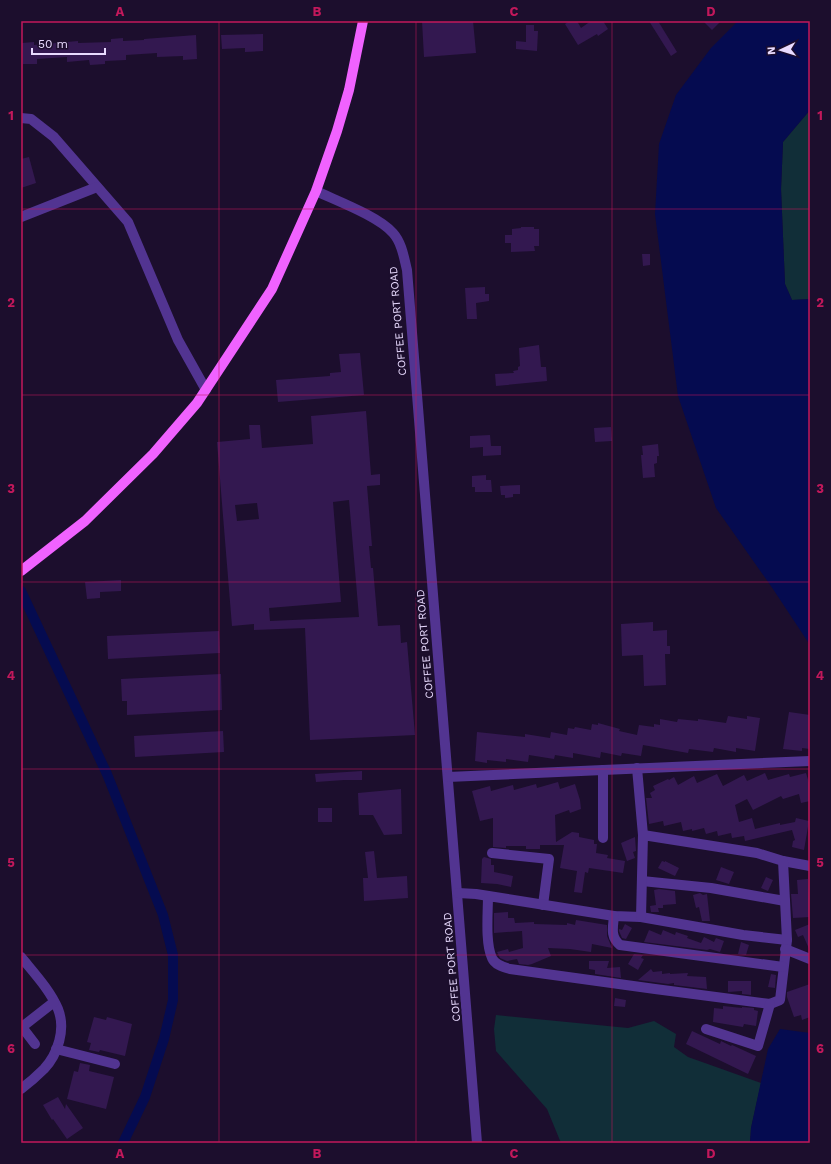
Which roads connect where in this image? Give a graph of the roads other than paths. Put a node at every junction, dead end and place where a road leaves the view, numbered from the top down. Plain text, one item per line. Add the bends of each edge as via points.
1 (363, 21) edge
2 (21, 118) edge
3 (97, 187) junction
4 (316, 191) junction
5 (21, 217) edge
6 (206, 390) junction
7 (21, 571) edge
8 (810, 761) edge
9 (637, 768) junction
10 (603, 770) junction
11 (448, 777) junction
12 (643, 835) junction
13 (603, 838) dead end
14 (492, 853) dead end
15 (783, 861) junction
16 (810, 866) edge
17 (642, 881) junction
18 (458, 893) junction
19 (488, 896) junction
20 (785, 900) junction
21 (543, 905) junction
22 (614, 916) junction
23 (641, 917) junction
24 (786, 945) junction
25 (21, 957) edge
26 (810, 959) edge
27 (784, 967) junction
28 (54, 1002) junction
29 (770, 1004) junction
30 (706, 1029) dead end
31 (35, 1044) dead end
32 (56, 1048) junction
33 (115, 1064) dead end
34 (21, 1089) edge
35 (477, 1143) edge

1 - 4 main road via 349,90
2 - 3 street via 31,119 54,137
3 - 5 street
3 - 6 street via 128,222 178,340
4 - 6 main road via 272,289
4 - 11 street, COFFEE PORT ROAD via 379,221 393,233 402,250 407,270
6 - 7 main road via 131,477 85,521
8 - 9 street
9 - 10 street
9 - 12 street
10 - 11 street
10 - 13 street
11 - 18 street, COFFEE PORT ROAD
12 - 15 street via 757,853
12 - 17 street
14 - 21 street via 549,858
15 - 16 street
15 - 20 street
17 - 20 street via 710,888
17 - 23 street
18 - 19 street
18 - 35 street, COFFEE PORT ROAD
19 - 21 street
19 - 29 street via 488,941 492,959 499,966
20 - 24 street
21 - 22 street
22 - 23 street
22 - 27 street via 612,933 620,945
23 - 24 street
24 - 26 street
24 - 27 street
25 - 28 street
27 - 29 street via 780,1000
28 - 31 street via 22,1027
28 - 32 street via 61,1019 61,1031
29 - 30 street via 758,1046
32 - 33 street
32 - 34 street via 44,1069

